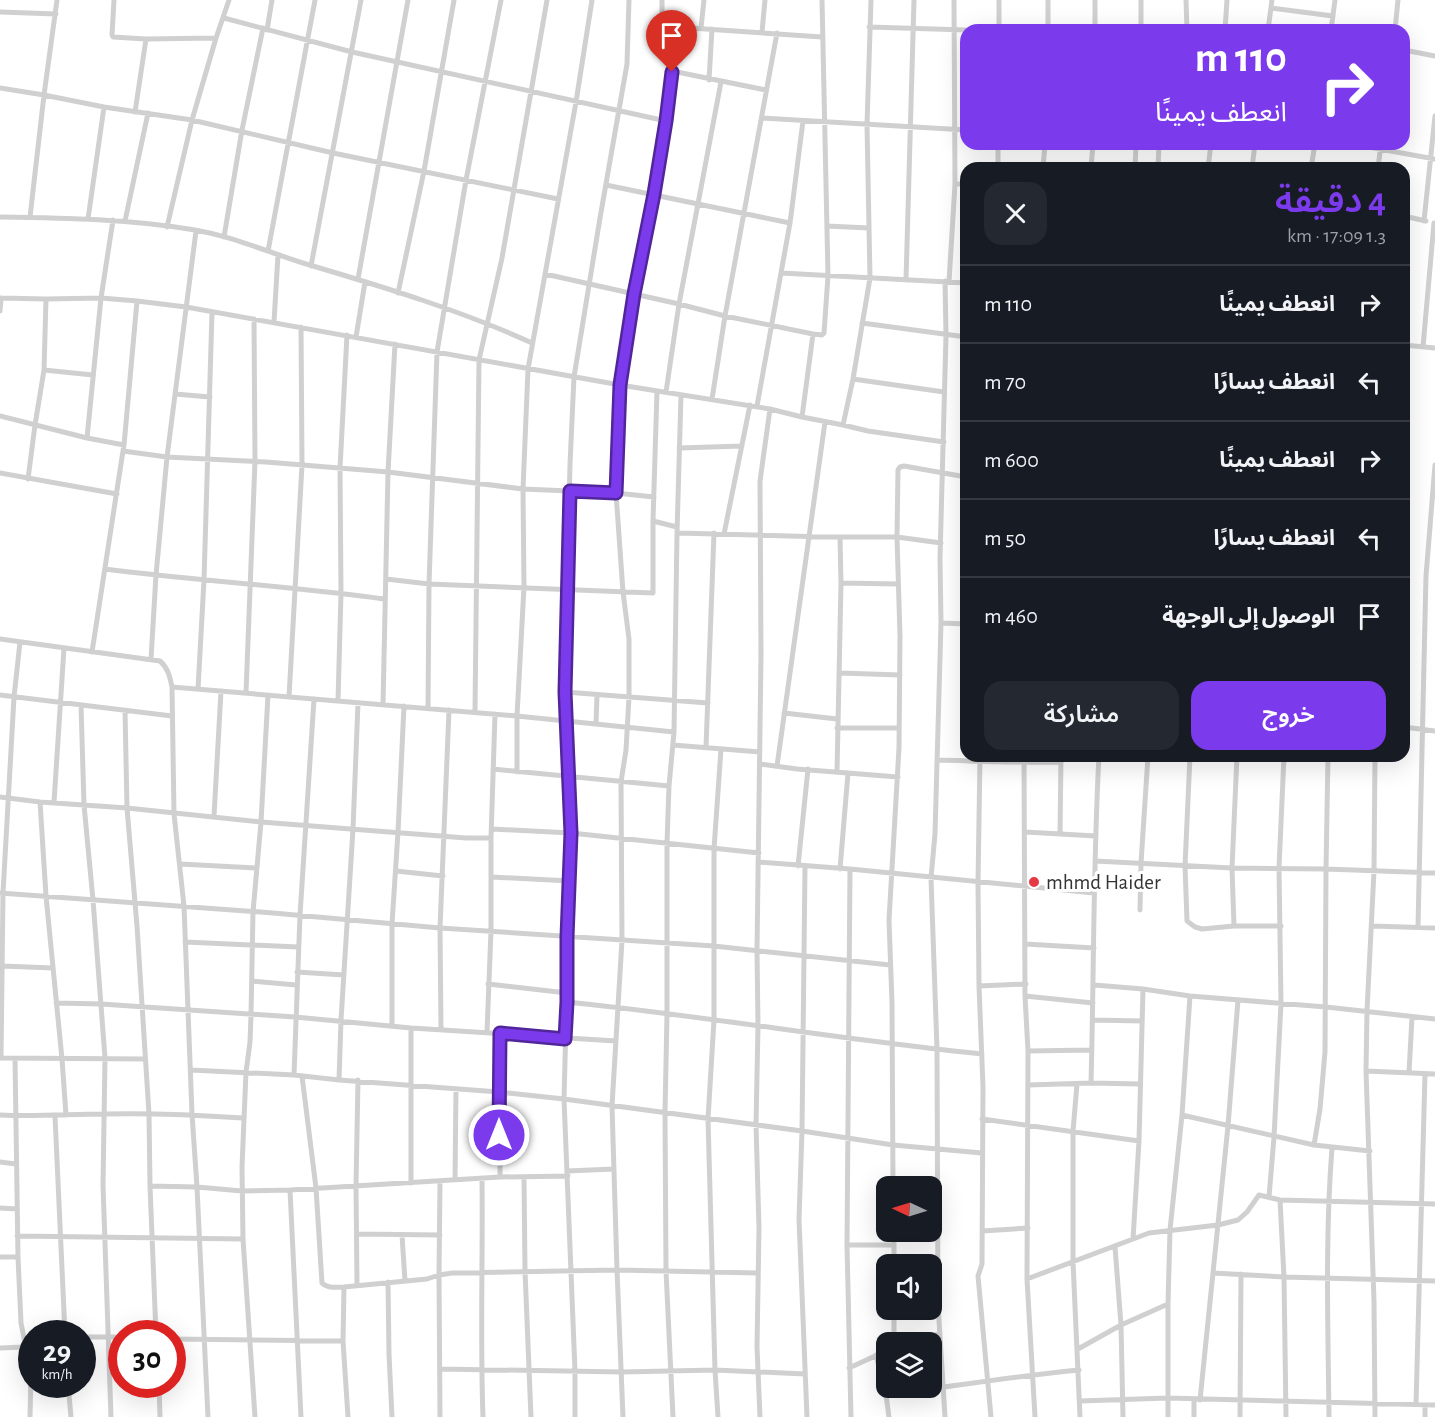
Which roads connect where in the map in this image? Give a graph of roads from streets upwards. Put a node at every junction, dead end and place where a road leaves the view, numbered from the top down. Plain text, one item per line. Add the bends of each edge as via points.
1 (57, 0) edge
2 (114, 0) edge
3 (228, 0) edge
4 (273, 0) edge
5 (315, 0) edge
6 (361, 0) edge
7 (408, 0) edge
8 (454, 0) edge
9 (501, 0) edge
10 (547, 0) edge
11 (592, 0) edge
12 (629, 0) edge
13 (662, 0) edge
14 (704, 0) edge
15 (765, 0) edge
16 (822, 0) edge
17 (871, 0) edge
18 (914, 0) edge
19 (954, 0) edge
20 (999, 0) edge
21 (1048, 0) edge
22 (1095, 0) edge
23 (1141, 0) edge
24 (1186, 0) edge
25 (1227, 0) edge
26 (1272, 0) edge
27 (1335, 0) edge
28 (1398, 0) edge
29 (1271, 8) junction
30 (0, 12) edge
31 (56, 14) junction
32 (1333, 16) junction
33 (224, 18) junction
34 (999, 24) edge
35 (1048, 24) edge
36 (1095, 24) edge
37 (1141, 24) edge
38 (1186, 24) edge
39 (1225, 24) edge
40 (1269, 24) edge
41 (1332, 24) edge
42 (1396, 24) edge
43 (676, 27) junction
44 (869, 27) junction
45 (701, 28) junction
46 (914, 28) junction
47 (265, 29) junction
48 (712, 29) junction
49 (954, 30) junction
50 (960, 30) edge
51 (762, 32) junction
52 (777, 33) junction
53 (822, 37) junction
54 (216, 38) junction
55 (146, 39) junction
56 (308, 40) junction
57 (352, 51) junction
58 (1410, 51) edge
59 (1435, 56) edge
60 (397, 62) junction
61 (441, 72) junction
62 (672, 72) junction
63 (709, 80) junction
64 (485, 81) junction
65 (721, 82) junction
66 (0, 88) edge
67 (766, 90) junction
68 (530, 91) junction
69 (44, 95) junction
70 (576, 102) junction
71 (104, 107) junction
72 (619, 111) junction
73 (135, 112) junction
74 (148, 113) junction
75 (1435, 116) edge
76 (762, 118) junction
77 (192, 120) junction
78 (666, 121) junction
79 (803, 121) junction
80 (825, 123) junction
81 (867, 125) junction
82 (911, 127) junction
83 (954, 129) junction
84 (242, 130) junction
85 (960, 130) edge
86 (288, 142) junction
87 (1397, 150) edge
88 (333, 153) junction
89 (1433, 159) edge
90 (379, 162) junction
91 (424, 171) junction
92 (466, 180) junction
93 (955, 184) junction
94 (960, 184) edge
95 (606, 185) junction
96 (514, 190) junction
97 (654, 194) junction
98 (558, 199) junction
99 (698, 203) junction
100 (744, 212) junction
101 (0, 217) edge
102 (30, 218) junction
103 (1410, 218) edge
104 (88, 219) junction
105 (113, 220) junction
106 (125, 221) junction
107 (1424, 221) junction
108 (790, 223) junction
109 (1434, 223) edge
110 (827, 226) junction
111 (166, 227) junction
112 (869, 228) junction
113 (196, 231) junction
114 (224, 237) junction
115 (268, 251) junction
116 (278, 255) junction
117 (311, 266) junction
118 (781, 273) junction
119 (545, 274) junction
120 (828, 276) junction
121 (870, 278) junction
122 (358, 279) junction
123 (906, 280) junction
124 (364, 282) junction
125 (947, 282) junction
126 (960, 283) edge
127 (590, 285) junction
128 (398, 293) junction
129 (634, 294) junction
130 (1, 298) edge
131 (101, 298) junction
132 (46, 299) junction
133 (137, 301) junction
134 (679, 304) junction
135 (186, 308) junction
136 (444, 309) junction
137 (0, 311) edge
138 (212, 312) junction
139 (724, 316) junction
140 (254, 319) junction
141 (274, 322) junction
142 (488, 323) junction
143 (862, 323) junction
144 (772, 325) junction
145 (301, 327) junction
146 (813, 334) junction
147 (347, 335) junction
148 (946, 335) junction
149 (960, 336) edge
150 (356, 338) junction
151 (532, 343) junction
152 (395, 344) junction
153 (1410, 346) edge
154 (1423, 347) junction
155 (1435, 348) edge
156 (438, 352) junction
157 (479, 360) junction
158 (528, 369) junction
159 (44, 370) junction
160 (93, 375) junction
161 (574, 377) junction
162 (853, 379) junction
163 (620, 385) junction
164 (657, 391) junction
165 (666, 392) junction
166 (945, 392) junction
167 (175, 394) junction
168 (681, 394) junction
169 (210, 397) junction
170 (712, 399) junction
171 (750, 405) junction
172 (757, 406) junction
173 (770, 408) junction
174 (0, 416) edge
175 (802, 417) junction
176 (825, 422) junction
177 (35, 425) junction
178 (843, 425) junction
179 (87, 438) junction
180 (944, 442) junction
181 (742, 446) junction
182 (123, 448) junction
183 (680, 448) junction
184 (167, 457) junction
185 (208, 459) junction
186 (255, 461) junction
187 (302, 465) junction
188 (1435, 465) edge
189 (340, 468) junction
190 (388, 472) junction
191 (0, 473) edge
192 (943, 473) junction
193 (960, 476) edge
194 (433, 478) junction
195 (28, 479) junction
196 (477, 483) junction
197 (1434, 486) edge
198 (523, 489) junction
199 (570, 491) junction
200 (616, 493) junction
201 (117, 494) junction
202 (654, 497) junction
203 (653, 521) junction
204 (677, 530) junction
205 (714, 533) junction
206 (724, 534) junction
207 (760, 534) junction
208 (808, 537) junction
209 (840, 537) junction
210 (897, 537) junction
211 (940, 543) junction
212 (105, 569) junction
213 (156, 575) junction
214 (386, 579) junction
215 (204, 580) junction
216 (841, 583) junction
217 (249, 584) junction
218 (429, 584) junction
219 (898, 584) junction
220 (477, 585) junction
221 (524, 587) junction
222 (296, 589) junction
223 (568, 589) junction
224 (623, 592) junction
225 (341, 593) junction
226 (384, 599) junction
227 (940, 623) junction
228 (960, 624) edge
229 (0, 639) edge
230 (20, 642) junction
231 (64, 648) junction
232 (92, 652) junction
233 (151, 659) junction
234 (840, 673) junction
235 (900, 675) junction
236 (172, 687) junction
237 (198, 689) junction
238 (221, 691) junction
239 (565, 692) junction
240 (246, 693) junction
241 (0, 695) edge
242 (268, 695) junction
243 (597, 695) junction
244 (289, 697) junction
245 (14, 698) junction
246 (629, 698) junction
247 (314, 699) junction
248 (338, 701) junction
249 (674, 701) junction
250 (60, 703) junction
251 (358, 703) junction
252 (708, 703) junction
253 (81, 705) junction
254 (383, 705) junction
255 (404, 706) junction
256 (428, 708) junction
257 (125, 710) junction
258 (449, 710) junction
259 (475, 712) junction
260 (784, 713) junction
261 (495, 714) junction
262 (172, 716) junction
263 (517, 716) junction
264 (837, 719) junction
265 (566, 721) junction
266 (596, 724) junction
267 (628, 727) junction
268 (837, 728) junction
269 (899, 728) junction
270 (1410, 728) edge
271 (1422, 729) junction
272 (1435, 731) edge
273 (674, 732) junction
274 (673, 745) junction
275 (706, 747) junction
276 (721, 749) junction
277 (760, 752) junction
278 (960, 759) edge
279 (938, 760) junction
280 (980, 762) edge
281 (1015, 762) edge
282 (1033, 762) edge
283 (1061, 762) edge
284 (1099, 762) edge
285 (1148, 762) edge
286 (1190, 762) edge
287 (1237, 762) edge
288 (1284, 762) edge
289 (1329, 762) edge
290 (1375, 762) edge
291 (1024, 763) junction
292 (760, 764) junction
293 (777, 766) junction
294 (808, 769) junction
295 (493, 770) junction
296 (517, 772) junction
297 (837, 772) junction
298 (848, 773) junction
299 (568, 777) junction
300 (898, 777) junction
301 (621, 782) junction
302 (669, 786) junction
303 (0, 796) edge
304 (8, 798) junction
305 (40, 802) junction
306 (54, 802) junction
307 (84, 805) junction
308 (127, 808) junction
309 (174, 814) junction
310 (214, 816) junction
311 (261, 822) junction
312 (306, 825) junction
313 (353, 829) junction
314 (492, 829) junction
315 (398, 832) junction
316 (1025, 832) junction
317 (571, 833) junction
318 (1060, 834) junction
319 (444, 836) junction
320 (1096, 836) junction
321 (491, 838) junction
322 (621, 838) junction
323 (667, 843) junction
324 (714, 849) junction
325 (759, 854) junction
326 (1095, 861) junction
327 (758, 862) junction
328 (1141, 863) junction
329 (180, 864) junction
330 (802, 866) junction
331 (1185, 866) junction
332 (256, 868) junction
333 (1232, 868) junction
334 (1279, 868) junction
335 (840, 869) junction
336 (1326, 869) junction
337 (850, 870) junction
338 (1374, 870) junction
339 (396, 871) junction
340 (1419, 872) junction
341 (1435, 873) edge
342 (891, 874) junction
343 (443, 876) junction
344 (491, 877) junction
345 (931, 878) junction
346 (570, 881) junction
347 (978, 883) junction
348 (1026, 886) junction
349 (2, 893) edge
350 (1094, 893) junction
351 (46, 896) junction
352 (93, 900) junction
353 (135, 903) junction
354 (184, 906) junction
355 (1140, 910) dead end
356 (253, 912) junction
357 (300, 915) junction
358 (348, 920) junction
359 (392, 924) junction
360 (1233, 926) junction
361 (1281, 926) junction
362 (1372, 926) junction
363 (1418, 926) junction
364 (440, 928) junction
365 (1435, 928) edge
366 (491, 931) junction
367 (567, 937) junction
368 (622, 940) junction
369 (185, 942) junction
370 (668, 943) junction
371 (1025, 944) junction
372 (252, 945) junction
373 (714, 946) junction
374 (298, 947) junction
375 (1094, 948) junction
376 (757, 950) junction
377 (805, 955) junction
378 (849, 960) junction
379 (890, 965) junction
380 (1, 966) edge
381 (53, 968) junction
382 (297, 972) junction
383 (344, 975) junction
384 (252, 981) junction
385 (488, 984) junction
386 (1026, 984) junction
387 (296, 985) junction
388 (1094, 985) junction
389 (979, 986) junction
390 (1143, 989) junction
391 (567, 993) junction
392 (1025, 996) junction
393 (1190, 996) junction
394 (1238, 1000) junction
395 (567, 1002) junction
396 (57, 1003) junction
397 (1093, 1003) junction
398 (101, 1004) junction
399 (1281, 1004) junction
400 (143, 1007) junction
401 (618, 1007) junction
402 (1326, 1007) junction
403 (188, 1010) junction
404 (1367, 1011) junction
405 (667, 1014) junction
406 (251, 1015) junction
407 (295, 1017) junction
408 (1412, 1017) junction
409 (341, 1020) junction
410 (714, 1020) junction
411 (1093, 1020) junction
412 (1435, 1020) edge
413 (1142, 1022) junction
414 (392, 1026) junction
415 (758, 1026) junction
416 (411, 1028) junction
417 (441, 1029) junction
418 (487, 1032) junction
419 (500, 1033) junction
420 (804, 1033) junction
421 (848, 1038) junction
422 (565, 1039) junction
423 (616, 1041) junction
424 (892, 1044) junction
425 (937, 1049) junction
426 (1028, 1050) junction
427 (1092, 1050) junction
428 (982, 1054) junction
429 (0, 1058) edge
430 (15, 1058) junction
431 (105, 1058) junction
432 (62, 1059) junction
433 (145, 1059) junction
434 (190, 1070) junction
435 (1366, 1071) junction
436 (246, 1072) junction
437 (1409, 1073) junction
438 (1425, 1074) junction
439 (1435, 1074) edge
440 (294, 1075) junction
441 (302, 1076) junction
442 (339, 1080) junction
443 (358, 1080) junction
444 (1091, 1083) junction
445 (1077, 1084) junction
446 (1140, 1084) junction
447 (410, 1085) junction
448 (1028, 1085) junction
449 (456, 1089) junction
450 (499, 1092) junction
451 (564, 1099) junction
452 (612, 1106) junction
453 (149, 1113) junction
454 (665, 1113) junction
455 (105, 1114) junction
456 (192, 1114) junction
457 (0, 1115) edge
458 (66, 1115) junction
459 (1182, 1115) junction
460 (15, 1116) junction
461 (55, 1116) junction
462 (243, 1118) junction
463 (708, 1119) junction
464 (982, 1119) junction
465 (756, 1125) junction
466 (1027, 1125) junction
467 (1228, 1126) junction
468 (802, 1131) junction
469 (1073, 1131) junction
470 (1274, 1137) junction
471 (848, 1138) junction
472 (1139, 1141) junction
473 (893, 1145) junction
474 (1314, 1145) junction
475 (1332, 1148) junction
476 (937, 1150) junction
477 (1370, 1151) junction
478 (982, 1154) junction
479 (0, 1162) edge
480 (16, 1164) junction
481 (614, 1169) junction
482 (567, 1174) junction
483 (893, 1176) edge
484 (524, 1177) junction
485 (482, 1178) junction
486 (500, 1178) junction
487 (455, 1180) junction
488 (440, 1181) junction
489 (411, 1183) junction
490 (356, 1185) junction
491 (150, 1186) junction
492 (197, 1187) junction
493 (316, 1188) junction
494 (290, 1190) junction
495 (242, 1191) junction
496 (1269, 1197) junction
497 (1280, 1200) junction
498 (1328, 1201) junction
499 (1371, 1202) junction
500 (1421, 1203) junction
501 (1435, 1204) edge
502 (0, 1208) edge
503 (17, 1209) junction
504 (1218, 1225) junction
505 (1028, 1228) junction
506 (982, 1230) junction
507 (1170, 1230) junction
508 (357, 1234) junction
509 (402, 1234) junction
510 (440, 1235) junction
511 (17, 1236) junction
512 (60, 1236) junction
513 (104, 1236) junction
514 (152, 1237) junction
515 (200, 1238) junction
516 (243, 1239) junction
517 (1133, 1239) junction
518 (847, 1245) junction
519 (894, 1245) joint
520 (1115, 1246) junction
521 (894, 1254) edge
522 (0, 1257) edge
523 (18, 1257) junction
524 (1073, 1262) junction
525 (617, 1270) junction
526 (525, 1271) junction
527 (571, 1271) junction
528 (666, 1271) junction
529 (711, 1271) junction
530 (483, 1272) junction
531 (757, 1273) junction
532 (1213, 1273) junction
533 (1241, 1274) junction
534 (439, 1275) junction
535 (1284, 1277) junction
536 (1327, 1278) junction
537 (1027, 1279) junction
538 (1373, 1279) junction
539 (405, 1281) junction
540 (1420, 1281) junction
541 (1435, 1281) edge
542 (388, 1282) junction
543 (357, 1285) junction
544 (344, 1287) junction
545 (1168, 1304) junction
546 (21, 1320) edge
547 (64, 1320) edge
548 (155, 1320) edge
549 (1120, 1325) junction
550 (939, 1332) edge
551 (96, 1337) edge
552 (108, 1337) joint
553 (186, 1339) edge
554 (204, 1339) junction
555 (251, 1340) junction
556 (296, 1340) junction
557 (343, 1341) junction
558 (18, 1347) edge
559 (0, 1348) edge
560 (1078, 1349) junction
561 (876, 1355) edge
562 (849, 1368) junction
563 (440, 1369) junction
564 (481, 1370) junction
565 (530, 1370) junction
566 (715, 1370) junction
567 (1079, 1370) junction
568 (575, 1371) junction
569 (671, 1371) junction
570 (622, 1372) junction
571 (758, 1372) junction
572 (805, 1374) junction
573 (942, 1374) edge
574 (1032, 1374) junction
575 (988, 1382) junction
576 (943, 1388) junction
577 (31, 1398) edge
578 (69, 1398) edge
579 (110, 1398) edge
580 (159, 1398) edge
581 (886, 1398) edge
582 (1168, 1398) junction
583 (1123, 1399) junction
584 (1197, 1400) junction
585 (1286, 1400) junction
586 (1080, 1401) junction
587 (1240, 1401) junction
588 (1329, 1403) junction
589 (1376, 1403) junction
590 (1416, 1404) junction
591 (1425, 1405) junction
592 (1435, 1405) edge
593 (30, 1417) edge
594 (71, 1417) edge
595 (111, 1417) edge
596 (160, 1417) edge
597 (208, 1417) edge
598 (255, 1417) edge
599 (301, 1417) edge
600 (348, 1417) edge
601 (392, 1417) edge
602 (440, 1417) edge
603 (483, 1417) edge
604 (531, 1417) edge
605 (575, 1417) edge
606 (623, 1417) edge
607 (673, 1417) edge
608 (718, 1417) edge
609 (760, 1417) edge
610 (807, 1417) edge
611 (851, 1417) edge
612 (889, 1417) edge
613 (945, 1417) edge
614 (991, 1417) edge
615 (1035, 1417) edge
616 (1080, 1417) edge
617 (1123, 1417) edge
618 (1168, 1417) edge
619 (1194, 1417) edge
620 (1240, 1417) edge
621 (1286, 1417) edge
622 (1329, 1417) edge
623 (1375, 1417) edge
624 (1425, 1417) edge

1 - 31 street
2 - 55 street via 113,38
3 - 33 street
4 - 47 street
5 - 56 street
6 - 57 street
7 - 60 street
8 - 61 street
9 - 64 street
10 - 68 street
11 - 70 street
12 - 72 street via 628,51
13 - 43 street via 662,21
14 - 45 street
15 - 51 street
16 - 53 street
17 - 44 street
18 - 46 street
19 - 49 street
20 - 34 street
21 - 35 street
22 - 36 street
23 - 37 street
24 - 38 street
25 - 39 street
26 - 29 street
27 - 32 street
28 - 42 street
29 - 32 street
29 - 40 street
30 - 31 street
31 - 69 street
32 - 41 street
33 - 47 street
33 - 54 street
43 - 45 street
43 - 62 street
44 - 46 street
44 - 81 street
45 - 48 street
46 - 49 street
46 - 82 street
47 - 56 street
47 - 84 street
48 - 51 street
48 - 63 street
49 - 50 street
49 - 83 street
51 - 52 street
52 - 53 street
52 - 67 street
53 - 80 street
54 - 55 street
54 - 77 street
55 - 73 street
56 - 57 street
56 - 86 street
57 - 60 street
57 - 88 street
58 - 59 street
60 - 61 street
60 - 90 street
61 - 64 street
61 - 91 street
62 - 63 street
62 - 78 street
63 - 65 street
64 - 68 street
64 - 92 street
65 - 67 street
65 - 99 street
66 - 69 street
67 - 76 street
68 - 70 street
68 - 96 street
69 - 71 street
69 - 102 street
70 - 72 street
70 - 98 street
71 - 73 street
71 - 104 street
72 - 78 street
72 - 95 street
73 - 74 street
74 - 77 street
74 - 106 street
75 - 89 street
76 - 79 street
76 - 100 street
77 - 84 street
77 - 111 street
78 - 97 street
79 - 80 street
79 - 108 street
80 - 81 street
80 - 110 street
81 - 82 street
81 - 112 street
82 - 83 street
82 - 123 street
83 - 85 street
83 - 93 street
84 - 86 street
84 - 114 street
86 - 88 street
86 - 115 street
87 - 89 street
88 - 90 street
88 - 117 street
89 - 107 street
90 - 91 street
90 - 122 street
91 - 92 street
91 - 128 street
92 - 96 street
92 - 136 street
93 - 94 street
93 - 125 street
95 - 97 street
95 - 127 street
96 - 98 street
96 - 142 street
97 - 99 street
97 - 129 street
98 - 119 street
99 - 100 street
99 - 134 street
100 - 108 street
100 - 139 street
101 - 102 street
102 - 104 street
103 - 107 street
104 - 105 street
105 - 106 street
105 - 131 street
106 - 111 street
107 - 109 street
108 - 118 street
109 - 154 street
110 - 112 street
110 - 120 street
111 - 113 street
112 - 121 street
113 - 114 street
113 - 135 street
114 - 115 street
115 - 116 street
116 - 117 street
116 - 141 street
117 - 122 street
118 - 120 street
118 - 144 street
119 - 127 street
119 - 151 street
120 - 121 street
120 - 146 street via 824,333
121 - 123 street
121 - 143 street
122 - 124 street
123 - 125 street
124 - 128 street
124 - 150 street
125 - 126 street
125 - 148 street
127 - 129 street
127 - 161 street
128 - 136 street
129 - 134 street
129 - 163 street
130 - 132 street
130 - 137 street
131 - 132 street
131 - 133 street
131 - 160 street
132 - 159 street
133 - 135 street
133 - 182 street
134 - 139 street
134 - 165 street
135 - 138 street
135 - 167 street
136 - 142 street
136 - 156 street
138 - 140 street
138 - 169 street
139 - 144 street
139 - 170 street
140 - 141 street
140 - 186 street
141 - 145 street
142 - 151 street
142 - 157 street
143 - 148 street
143 - 162 street
144 - 146 street
144 - 172 street
145 - 147 street
145 - 187 street
146 - 175 street
147 - 150 street
147 - 189 street
148 - 149 street
148 - 166 street
150 - 152 street
151 - 158 street
152 - 156 street
152 - 190 street
153 - 154 street
154 - 155 street
156 - 157 street
156 - 194 street
157 - 158 street
157 - 196 street
158 - 161 street
158 - 198 street
159 - 160 street
159 - 177 street
160 - 179 street
161 - 163 street
161 - 199 street
162 - 166 street
162 - 178 street
163 - 164 street
163 - 200 street
164 - 165 street
164 - 202 street
165 - 168 street
166 - 180 street
167 - 169 street
167 - 184 street
168 - 170 street
168 - 183 street
169 - 185 street
170 - 171 street
171 - 172 street
171 - 181 street
172 - 173 street
173 - 175 street
173 - 207 street via 760,475
174 - 177 street
175 - 176 street
176 - 178 street
176 - 208 street
177 - 179 street
177 - 195 street
178 - 180 street
179 - 182 street
180 - 192 street
181 - 183 street
181 - 206 street
182 - 184 street
182 - 201 street
183 - 204 street
184 - 185 street
184 - 213 street
185 - 186 street
185 - 215 street
186 - 187 street
186 - 217 street
187 - 189 street
187 - 222 street
188 - 197 street
189 - 190 street
189 - 225 street
190 - 194 street
190 - 214 street
191 - 195 street
192 - 193 street
192 - 210 street via 900,466
192 - 211 street
194 - 196 street
194 - 218 street
195 - 201 street
196 - 198 street
196 - 220 street
197 - 271 street via 1426,576
198 - 199 street
198 - 221 street
199 - 200 street
199 - 223 street
200 - 202 street
200 - 224 street
201 - 212 street
202 - 203 street
203 - 204 street
203 - 224 street via 653,593
204 - 205 street
204 - 249 street
205 - 206 street
205 - 252 street
206 - 207 street
207 - 208 street
207 - 277 street
208 - 209 street
208 - 260 street
209 - 210 street
209 - 216 street
210 - 211 street
210 - 219 street
211 - 227 street
212 - 213 street
212 - 232 street
213 - 215 street
213 - 233 street
214 - 218 street
214 - 226 street
215 - 217 street
215 - 237 street
216 - 219 street
216 - 234 street
217 - 222 street
217 - 240 street
218 - 220 street
218 - 256 street
219 - 235 street
220 - 221 street
220 - 259 street
221 - 223 street
221 - 263 street
222 - 225 street
222 - 244 street
223 - 224 street
223 - 239 street
224 - 246 street via 629,639
225 - 226 street
225 - 248 street
226 - 254 street
227 - 228 street
227 - 279 street
229 - 230 street
230 - 231 street
230 - 245 street
231 - 232 street
231 - 250 street
232 - 233 street
233 - 236 street via 164,665
234 - 235 street
234 - 264 street
235 - 269 street
236 - 237 street
236 - 262 street
237 - 238 street
238 - 240 street
238 - 310 street
239 - 243 street
239 - 265 street
240 - 242 street
241 - 245 street
242 - 244 street
242 - 311 street
243 - 246 street
243 - 266 street
244 - 247 street
245 - 250 street
245 - 304 street
246 - 249 street
246 - 267 street
247 - 248 street
247 - 312 street
248 - 251 street
249 - 252 street
249 - 273 street
250 - 253 street
250 - 306 street
251 - 254 street
251 - 313 street
252 - 275 street
253 - 257 street
253 - 307 street
254 - 255 street
255 - 256 street
255 - 315 street
256 - 258 street
257 - 262 street
257 - 308 street
258 - 259 street
258 - 319 street
259 - 261 street
260 - 264 street
260 - 293 street
261 - 263 street
261 - 295 street
262 - 309 street
263 - 265 street
263 - 296 street
264 - 268 street
265 - 266 street
265 - 299 street
266 - 267 street
267 - 273 street
267 - 301 street
268 - 269 street
268 - 297 street
269 - 300 street
270 - 271 street
271 - 272 street
271 - 340 street
273 - 274 street
274 - 275 street
274 - 302 street
275 - 276 street
276 - 277 street
276 - 324 street
277 - 292 street
278 - 279 street
279 - 345 street
280 - 347 street
281 - 291 street
282 - 291 street
283 - 318 street
284 - 320 street
285 - 328 street
286 - 331 street
287 - 333 street
288 - 334 street
289 - 336 street
290 - 338 street
291 - 316 street
292 - 293 street
292 - 325 street
293 - 294 street
294 - 297 street
294 - 330 street
295 - 296 street
295 - 314 street
296 - 299 street
297 - 298 street
298 - 300 street
298 - 335 street
299 - 301 street
299 - 317 street
300 - 342 street
301 - 302 street
301 - 322 street
302 - 323 street
303 - 304 street
304 - 305 street
304 - 349 street
305 - 306 street
305 - 351 street
306 - 307 street
307 - 308 street
307 - 352 street
308 - 309 street
308 - 353 street
309 - 310 street
309 - 329 street
310 - 311 street
311 - 312 street
311 - 332 street
312 - 313 street
312 - 357 street
313 - 315 street
313 - 358 street
314 - 317 street
314 - 321 street
315 - 319 street
315 - 339 street
316 - 318 street
316 - 348 street
317 - 322 street
317 - 346 street
318 - 320 street
319 - 321 street
319 - 343 street
320 - 326 street
321 - 344 street
322 - 323 street
322 - 368 street
323 - 324 street
323 - 370 street
324 - 325 street
324 - 373 street
325 - 327 street
326 - 328 street
326 - 350 street
327 - 330 street
327 - 376 street
328 - 331 street
328 - 355 street
329 - 332 street
329 - 354 street
330 - 335 street
330 - 377 street
331 - 333 street
331 - 360 street via 1187,921 1202,929
332 - 356 street
333 - 334 street
333 - 360 street
334 - 336 street
334 - 361 street
335 - 337 street
336 - 338 street
336 - 402 street
337 - 342 street
337 - 378 street
338 - 340 street
338 - 362 street
339 - 343 street
339 - 359 street
340 - 341 street
340 - 363 street
342 - 345 street
342 - 379 street
343 - 364 street
344 - 346 street
344 - 366 street
345 - 347 street
345 - 425 street
346 - 367 street
347 - 348 street
347 - 389 street
348 - 350 street
348 - 371 street
349 - 351 street
349 - 380 street
350 - 375 street
351 - 352 street
351 - 381 street
352 - 353 street
352 - 398 street
353 - 354 street
353 - 400 street
354 - 356 street
354 - 369 street
356 - 357 street
356 - 372 street
357 - 358 street
357 - 374 street
358 - 359 street
358 - 383 street
359 - 364 street
359 - 414 street
360 - 361 street
361 - 399 street
362 - 363 street
362 - 404 street
363 - 365 street
364 - 366 street
364 - 417 street
366 - 367 street
366 - 385 street
367 - 368 street
367 - 391 street
368 - 370 street
368 - 401 street
369 - 372 street
369 - 403 street
370 - 373 street
370 - 405 street
371 - 375 street
371 - 386 street
372 - 374 street
372 - 384 street
373 - 376 street
373 - 410 street
374 - 382 street
375 - 388 street
376 - 377 street
376 - 415 street
377 - 378 street
377 - 420 street
378 - 379 street
378 - 421 street
379 - 424 street
380 - 381 street
380 - 429 street
381 - 396 street
382 - 383 street
382 - 387 street
383 - 409 street
384 - 387 street
384 - 406 street
385 - 391 street
385 - 418 street
386 - 389 street
386 - 392 street
387 - 407 street
388 - 390 street
388 - 397 street
389 - 428 street
390 - 393 street
390 - 413 street
391 - 395 street
392 - 397 street
392 - 426 street
393 - 394 street
393 - 459 street
394 - 399 street
394 - 467 street
395 - 401 street
395 - 422 street
396 - 398 street
396 - 432 street
397 - 411 street
398 - 400 street
398 - 431 street
399 - 402 street
399 - 470 street
400 - 403 street
400 - 433 street
401 - 405 street
401 - 423 street
402 - 404 street
402 - 474 street
403 - 406 street
403 - 434 street
404 - 408 street
404 - 435 street
405 - 410 street
405 - 454 street
406 - 407 street
406 - 436 street
407 - 409 street
407 - 440 street
408 - 412 street
408 - 437 street
409 - 414 street
409 - 442 street
410 - 415 street
410 - 463 street
411 - 413 street
411 - 427 street
413 - 446 street
414 - 416 street
415 - 420 street
415 - 465 street
416 - 417 street
416 - 447 street
417 - 418 street
418 - 419 street
419 - 422 street
419 - 450 street
420 - 421 street
420 - 468 street
421 - 424 street
421 - 471 street
422 - 423 street
422 - 451 street
423 - 452 street
424 - 425 street
424 - 473 street
425 - 428 street
425 - 476 street
426 - 427 street
426 - 448 street
427 - 444 street
428 - 464 street
429 - 430 street
430 - 432 street
430 - 460 street
431 - 432 street
431 - 433 street
431 - 455 street
432 - 458 street
433 - 453 street
434 - 436 street
434 - 456 street
435 - 437 street
435 - 477 street
436 - 440 street
436 - 462 street
437 - 438 street
438 - 439 street
438 - 500 street
440 - 441 street
441 - 442 street
441 - 493 street
442 - 443 street
443 - 447 street
443 - 490 street
444 - 445 street
444 - 446 street
445 - 448 street
445 - 469 street
446 - 472 street
447 - 449 street
447 - 489 street
448 - 466 street
449 - 450 street
449 - 487 street
450 - 451 street
450 - 486 street
451 - 452 street
451 - 482 street
452 - 454 street
452 - 481 street
453 - 455 street
453 - 456 street
453 - 491 street
454 - 463 street
454 - 528 street
455 - 458 street
455 - 513 street
456 - 462 street
456 - 492 street
457 - 460 street
458 - 461 street
459 - 467 street
459 - 507 street
460 - 461 street
460 - 480 street
461 - 512 street
462 - 495 street
463 - 465 street
463 - 529 street
464 - 466 street
464 - 478 street
465 - 468 street
465 - 531 street
466 - 469 street
466 - 505 street
467 - 470 street
467 - 504 street
468 - 471 street
468 - 572 street via 799,1249
469 - 472 street
469 - 524 street
470 - 474 street
470 - 496 street
471 - 473 street
471 - 518 street
472 - 517 street
473 - 476 street
473 - 483 street
474 - 475 street
475 - 477 street
475 - 498 street
476 - 478 street
476 - 550 street
477 - 499 street
478 - 506 street
479 - 480 street
480 - 503 street
481 - 482 street
481 - 525 street
482 - 484 street
482 - 527 street
484 - 486 street
484 - 526 street
485 - 486 street
485 - 487 street
485 - 530 street
487 - 488 street
488 - 489 street
488 - 510 street
489 - 490 street
490 - 493 street
490 - 508 street
491 - 492 street
491 - 514 street
492 - 495 street
492 - 515 street
493 - 494 street
493 - 544 street via 322,1283
494 - 495 street
494 - 556 street
495 - 516 street
496 - 497 street
496 - 504 street via 1259,1195 1238,1220
497 - 498 street
497 - 535 street
498 - 499 street
498 - 536 street
499 - 500 street
499 - 538 street
500 - 501 street
500 - 540 street
502 - 503 street
503 - 511 street
504 - 507 street
504 - 532 street
505 - 506 street
505 - 537 street
506 - 575 street via 978,1276
507 - 517 street
507 - 545 street
508 - 509 street
508 - 543 street
509 - 510 street
509 - 539 street
510 - 534 street
511 - 512 street
511 - 523 street
512 - 513 street
512 - 547 street
513 - 514 street
513 - 552 street
514 - 515 street
514 - 548 street
515 - 516 street
515 - 554 street
516 - 555 street
517 - 520 street
518 - 519 street
518 - 562 street
519 - 521 street
520 - 524 street
520 - 549 street
522 - 523 street
523 - 546 street
524 - 537 street
524 - 560 street
525 - 527 street
525 - 528 street
525 - 570 street
526 - 527 street
526 - 530 street
526 - 565 street
527 - 568 street
528 - 529 street
528 - 569 street
529 - 531 street
529 - 566 street
530 - 534 street
530 - 564 street
531 - 571 street
532 - 533 street
532 - 584 street
533 - 535 street
533 - 587 street
534 - 539 street
534 - 563 street
535 - 536 street
535 - 585 street
536 - 538 street
536 - 588 street
537 - 574 street
538 - 540 street
538 - 589 street
539 - 542 street
540 - 541 street
540 - 590 street
542 - 543 street
542 - 601 street
543 - 544 street
544 - 557 street
545 - 549 street
545 - 582 street
549 - 560 street
549 - 583 street
551 - 552 street
553 - 554 street
554 - 555 street
554 - 597 street
555 - 556 street
555 - 598 street
556 - 557 street
556 - 599 street
557 - 600 street
558 - 559 street
560 - 567 street
561 - 562 street
562 - 611 street
563 - 564 street
563 - 602 street
564 - 565 street
564 - 603 street
565 - 568 street
565 - 604 street
566 - 569 street
566 - 571 street
566 - 608 street
567 - 574 street
567 - 586 street
568 - 570 street
568 - 605 street
569 - 570 street
569 - 607 street
570 - 606 street
571 - 572 street
571 - 609 street
572 - 610 street
573 - 576 street
574 - 575 street
574 - 615 street
575 - 576 street
575 - 614 street
576 - 613 street
577 - 593 street
578 - 594 street
579 - 595 street
580 - 596 street
581 - 612 street
582 - 583 street
582 - 584 street
582 - 618 street
583 - 586 street
583 - 617 street
584 - 587 street
584 - 619 street
585 - 587 street
585 - 588 street
585 - 621 street
586 - 616 street
587 - 620 street
588 - 589 street
588 - 622 street
589 - 590 street
589 - 623 street
590 - 591 street
591 - 592 street
591 - 624 street

